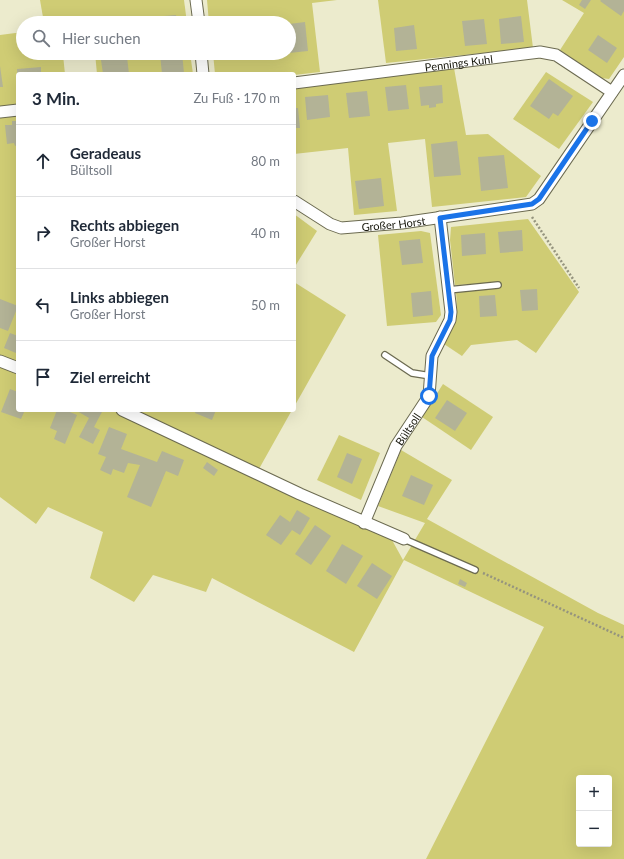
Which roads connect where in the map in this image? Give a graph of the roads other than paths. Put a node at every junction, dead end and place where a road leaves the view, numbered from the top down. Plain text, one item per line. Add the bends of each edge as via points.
1 (196, 0) edge
2 (197, 16) edge
3 (201, 60) edge
4 (202, 72) edge
5 (624, 75) edge
6 (296, 82) edge
7 (612, 92) junction
8 (16, 110) edge
9 (0, 112) edge
10 (296, 202) edge
11 (440, 218) junction
12 (498, 285) dead end
13 (448, 290) junction
14 (385, 355) dead end
15 (0, 361) edge
16 (16, 367) edge
17 (431, 376) junction
18 (126, 412) edge
19 (364, 523) junction
20 (404, 539) joint
21 (475, 570) road end

1 - 2 street
3 - 4 street
5 - 7 street, Großer Horst
6 - 7 street, Pennings Kuhl via 540,52 556,55
7 - 11 street, Großer Horst via 539,199 526,206
8 - 9 street
10 - 11 street, Großer Horst via 341,228
11 - 13 street, Bültsoll
12 - 13 lane
13 - 17 street, Bültsoll via 450,320 432,356
14 - 17 lane via 412,373
15 - 16 street
17 - 19 street, Bültsoll via 429,396 396,446
18 - 19 street
19 - 20 street
20 - 21 lane

